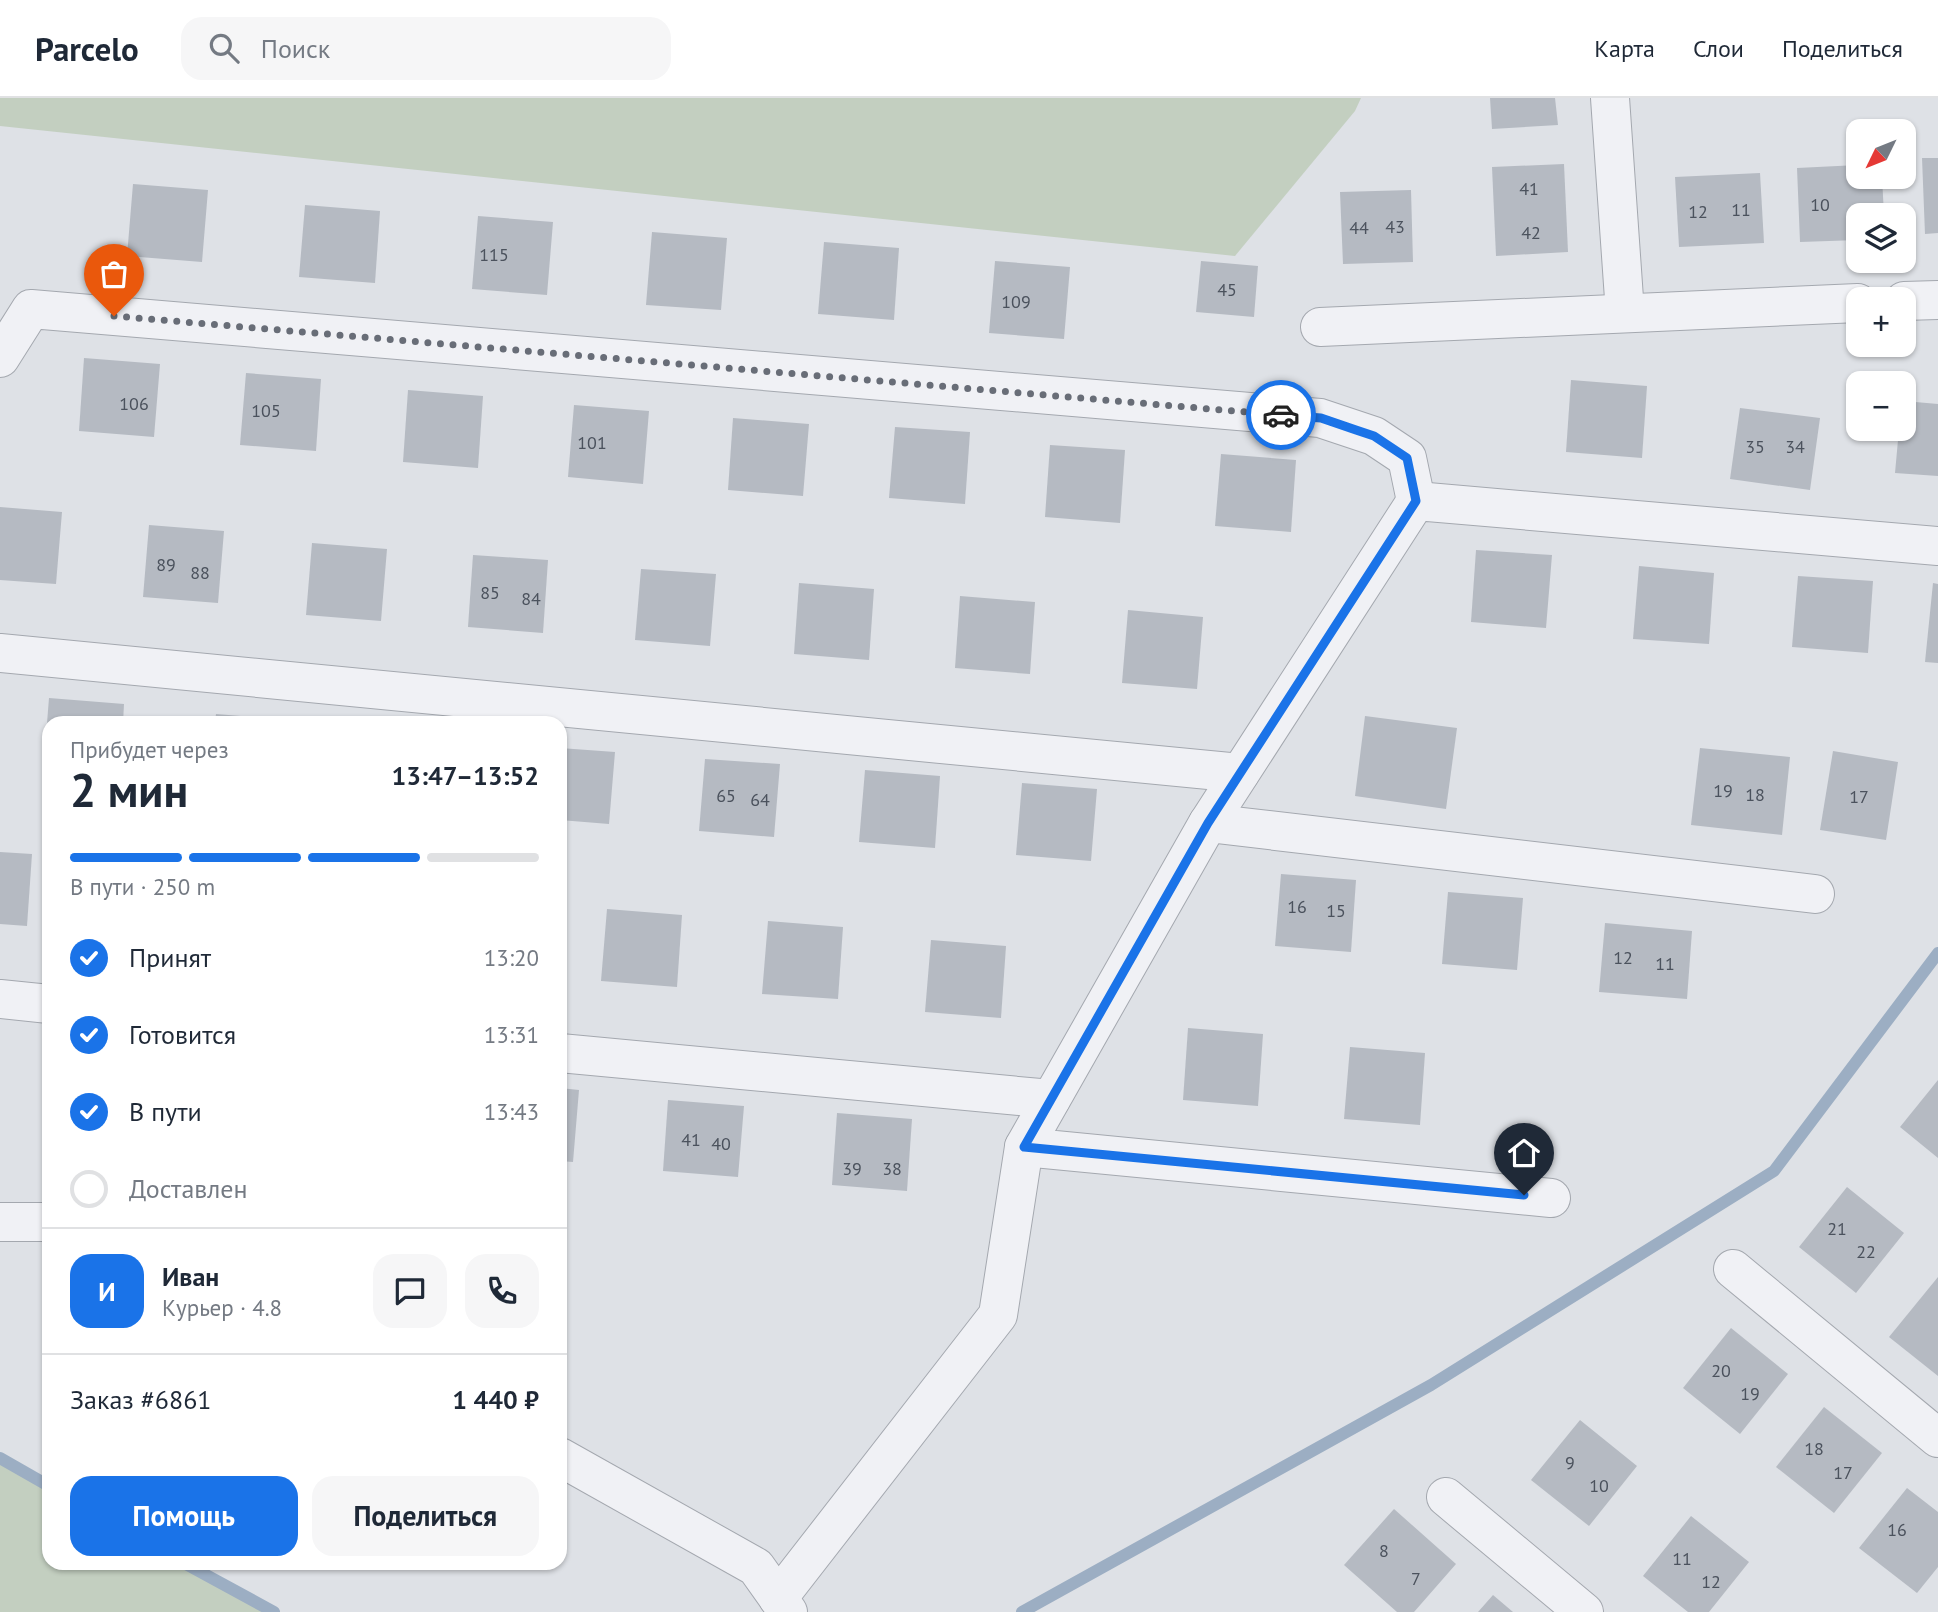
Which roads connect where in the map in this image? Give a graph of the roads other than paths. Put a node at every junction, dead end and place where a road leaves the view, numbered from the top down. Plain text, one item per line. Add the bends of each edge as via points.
1 (1610, 98) edge
2 (1938, 300) edge
3 (1916, 301) edge
4 (1846, 304) edge
5 (1625, 313) junction
6 (1320, 327) dead end
7 (0, 358) edge
8 (1416, 501) junction
9 (1938, 546) edge
10 (0, 653) edge
11 (1241, 773) junction
12 (1208, 823) junction
13 (1815, 894) dead end
14 (0, 999) edge
15 (42, 1003) edge
16 (567, 1054) edge
17 (1051, 1100) junction
18 (1024, 1147) junction
19 (1551, 1198) dead end
20 (0, 1222) edge
21 (42, 1222) edge
22 (1733, 1269) dead end
23 (1938, 1438) edge
24 (567, 1461) edge
25 (1446, 1497) dead end
26 (783, 1605) edge
27 (1584, 1612) edge

1 - 5 lane
2 - 3 lane
4 - 5 lane
5 - 6 lane
7 - 8 lane via 31,309 1321,418 1374,436 1407,458
8 - 9 lane
8 - 11 lane
10 - 11 lane
11 - 12 lane
12 - 13 lane
12 - 17 lane
14 - 15 lane
16 - 17 lane
17 - 18 lane
18 - 19 lane
18 - 26 lane via 998,1315
20 - 21 lane
22 - 23 lane
24 - 26 lane via 756,1567
25 - 27 lane

